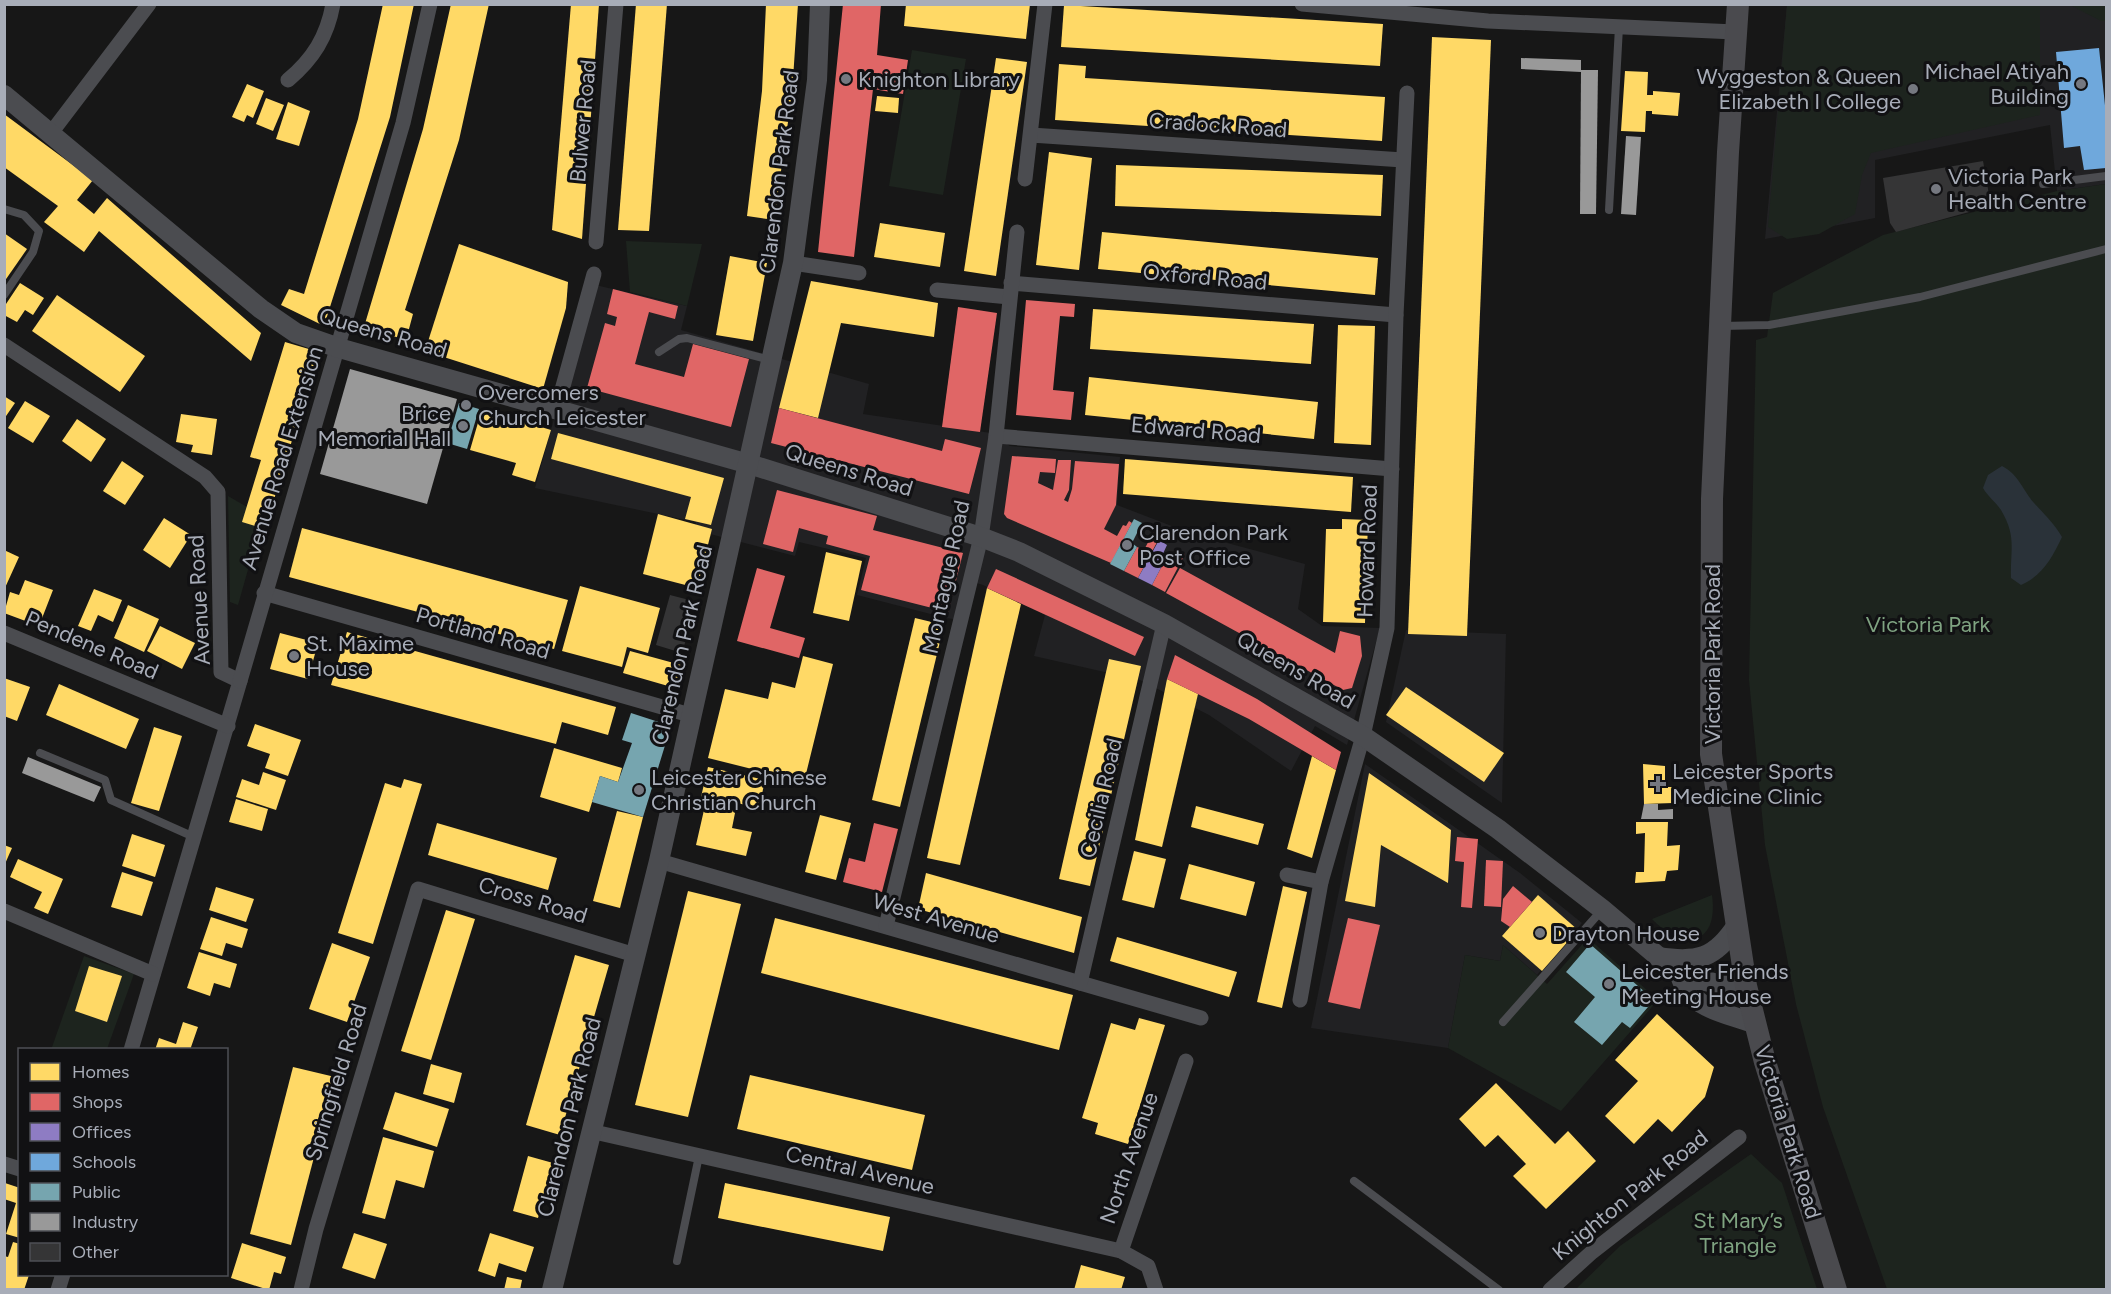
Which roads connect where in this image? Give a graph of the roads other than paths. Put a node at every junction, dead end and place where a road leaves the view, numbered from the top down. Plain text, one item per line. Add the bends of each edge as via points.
1 (150, 4) edge
2 (333, 4) edge
3 (430, 4) edge
4 (616, 4) edge
5 (820, 4) edge
6 (1045, 4) edge
7 (1302, 4) edge
8 (1738, 4) edge
9 (1410, 9) edge
10 (1619, 27) junction
11 (1735, 32) junction
12 (288, 80) dead end
13 (1407, 93) dead end
14 (4, 95) edge
15 (51, 132) junction
16 (1031, 135) junction
17 (1403, 160) junction
18 (2106, 176) edge
19 (1025, 179) dead end
20 (2043, 184) dead end
21 (4, 209) edge
22 (1609, 210) dead end
23 (1017, 232) dead end
24 (596, 242) dead end
25 (2106, 249) edge
26 (793, 263) junction
27 (859, 273) dead end
28 (594, 274) dead end
29 (937, 290) dead end
30 (1010, 290) junction
31 (4, 295) edge
32 (1396, 315) junction
33 (1720, 326) junction
34 (4, 345) edge
35 (339, 348) junction
36 (658, 352) dead end
37 (772, 361) junction
38 (557, 408) junction
39 (996, 436) junction
40 (749, 464) junction
41 (1392, 468) junction
42 (981, 537) junction
43 (264, 593) junction
44 (1164, 624) junction
45 (4, 633) edge
46 (240, 681) junction
47 (690, 715) junction
48 (228, 726) junction
49 (1362, 736) junction
50 (39, 753) dead end
51 (195, 838) junction
52 (659, 861) junction
53 (1287, 875) dead end
54 (1322, 882) junction
55 (418, 888) joint
56 (1602, 909) junction
57 (4, 911) edge
58 (1737, 925) junction
59 (886, 926) junction
60 (635, 955) junction
61 (1658, 957) junction
62 (153, 974) junction
63 (1680, 975) junction
64 (1080, 983) junction
65 (1746, 986) junction
66 (1300, 1000) dead end
67 (1201, 1018) dead end
68 (1503, 1022) dead end
69 (1755, 1024) junction
70 (132, 1048) edge
71 (1186, 1061) dead end
72 (590, 1131) junction
73 (1739, 1137) dead end
74 (699, 1156) junction
75 (1354, 1181) dead end
76 (1121, 1251) junction
77 (677, 1261) dead end
78 (301, 1290) edge
79 (552, 1290) edge
80 (1156, 1290) edge
81 (1499, 1290) edge
82 (1550, 1290) edge
83 (1836, 1290) edge

1 - 15 street
2 - 12 street via 328,29 316,51
3 - 35 street, Avenue Road Extension via 402,123
4 - 24 street, Bulwer Road
5 - 26 street, Clarendon Park Road via 817,80
6 - 16 street
7 - 9 street
8 - 11 main road, Victoria Park Road
9 - 10 street via 1488,21
10 - 11 street
10 - 22 lane
11 - 33 main road, Victoria Park Road
13 - 17 street, Howard Road
14 - 15 street, Queens Road
15 - 35 street, Queens Road via 261,309 296,333
16 - 17 street, Cradock Road
16 - 19 street
17 - 32 street, Howard Road
18 - 20 lane
21 - 31 lane via 24,215 39,231 33,252
23 - 30 street, Montague Road
25 - 33 lane via 1920,297 1769,325
26 - 27 street
26 - 37 street, Clarendon Park Road
28 - 38 street
29 - 30 street, Oxford Road
30 - 32 street, Oxford Road
30 - 39 street, Montague Road
32 - 41 street, Howard Road
33 - 58 main road, Victoria Park Road via 1712,499 1711,754
34 - 46 street, Avenue Road via 206,477 218,492 221,672
35 - 38 street, Queens Road
35 - 43 street, Avenue Road Extension
36 - 37 lane via 687,338
37 - 40 street, Clarendon Park Road
38 - 40 street, Queens Road
39 - 41 street, Edward Road
39 - 42 street, Montague Road
40 - 42 street, Queens Road
40 - 47 street, Clarendon Park Road
41 - 49 street, Howard Road via 1387,628
42 - 44 street, Queens Road
42 - 59 street, Montague Road
43 - 46 street, Avenue Road Extension
43 - 47 street, Portland Road
44 - 49 street, Queens Road
44 - 64 street, Cecilia Road
45 - 48 street, Pendene Road
46 - 48 street, Avenue Road
47 - 52 street, Clarendon Park Road
48 - 51 street, Avenue Road
49 - 54 street, Howard Road
49 - 56 street, Queens Road via 1498,829
50 - 51 lane via 105,780 111,800
51 - 62 street, Avenue Road
52 - 59 street, West Avenue
52 - 60 street, Clarendon Park Road
53 - 54 street
54 - 66 street, Howard Road
55 - 60 street, Cross Road
55 - 78 street, Springfield Road
56 - 61 street, Queens Road
56 - 68 lane
57 - 62 street
58 - 61 street via 1722,947 1703,957
58 - 65 main road, Victoria Park Road
59 - 64 street, West Avenue
60 - 72 street, Clarendon Park Road
61 - 63 street, Queens Road
62 - 70 street, Avenue Road
63 - 65 street, Queens Road
63 - 69 street, Queens Road via 1684,988 1704,1007
64 - 67 street, West Avenue
65 - 69 main road, Victoria Park Road
69 - 83 main road, Victoria Park Road
71 - 76 street, North Avenue
72 - 74 street, Central Avenue
72 - 79 street, Clarendon Park Road
73 - 82 street, Knighton Park Road via 1592,1252
74 - 76 street, Central Avenue
74 - 77 lane
75 - 81 lane
76 - 80 street, North Avenue via 1148,1266

